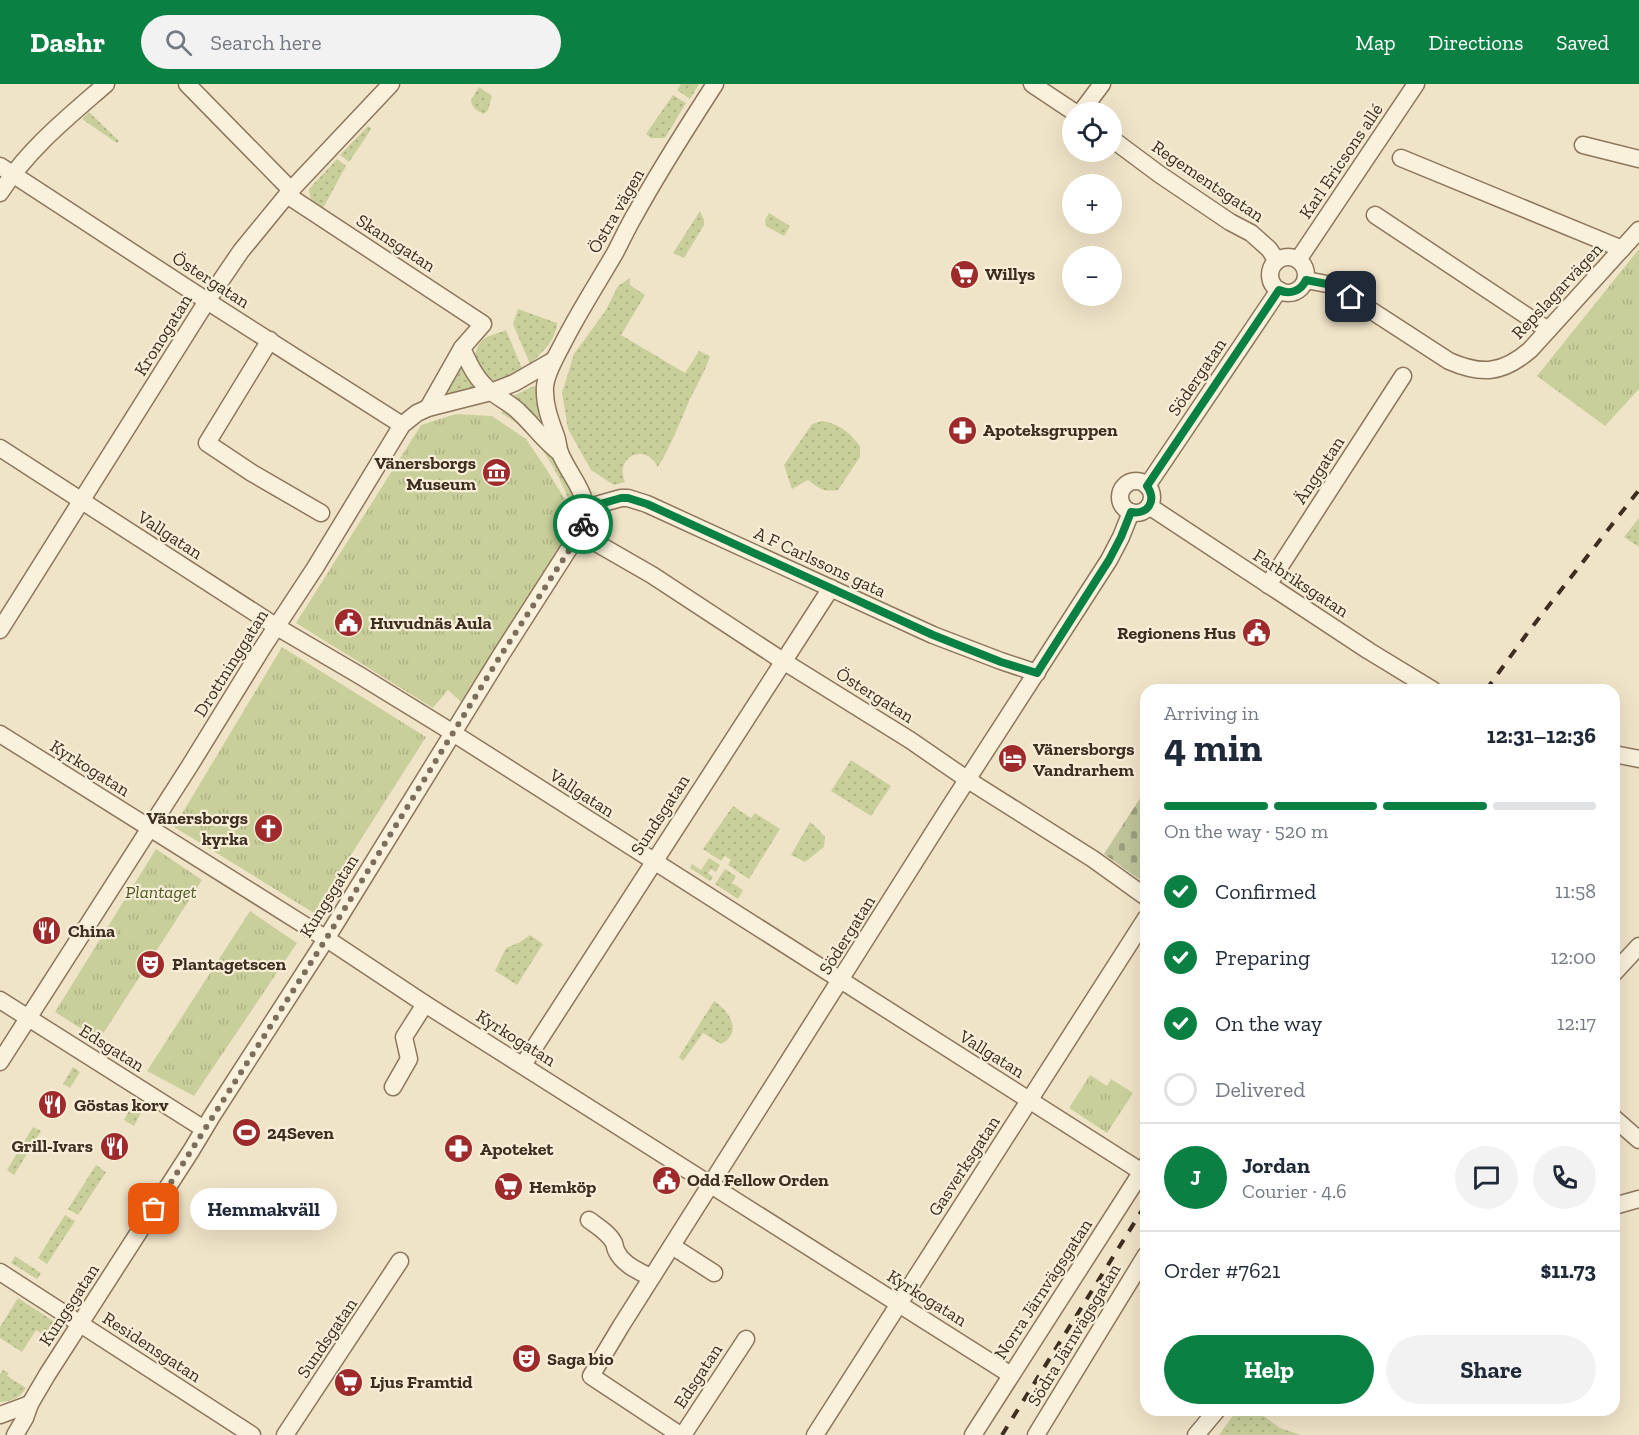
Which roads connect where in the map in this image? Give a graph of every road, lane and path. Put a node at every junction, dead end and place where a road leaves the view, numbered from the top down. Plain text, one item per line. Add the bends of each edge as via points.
1 (106, 84) edge
2 (187, 84) edge
3 (391, 84) edge
4 (715, 84) edge
5 (1032, 84) edge
6 (1102, 84) edge
7 (1416, 84) edge
8 (1088, 102) edge
9 (1062, 104) edge
10 (1583, 145) dead end
11 (1122, 146) edge
12 (1401, 158) dead end
13 (1639, 159) edge
14 (6, 170) edge
15 (0, 193) edge
16 (289, 193) junction
17 (1375, 215) dead end
18 (1639, 230) edge
19 (1622, 249) junction
20 (1298, 260) junction
21 (1277, 261) junction
22 (1306, 280) junction
23 (1279, 290) junction
24 (207, 301) junction
25 (1548, 330) junction
26 (270, 340) junction
27 (462, 348) junction
28 (554, 360) junction
29 (1403, 376) dead end
30 (491, 392) junction
31 (428, 408) junction
32 (402, 425) junction
33 (0, 448) edge
34 (560, 453) junction
35 (1147, 486) junction
36 (82, 501) junction
37 (1149, 506) junction
38 (586, 508) junction
39 (1131, 512) junction
40 (321, 513) dead end
41 (579, 533) junction
42 (1268, 585) junction
43 (831, 588) junction
44 (277, 627) junction
45 (0, 630) edge
46 (783, 661) junction
47 (1037, 673) junction
48 (1423, 684) edge
49 (453, 733) junction
50 (0, 734) edge
51 (1620, 755) edge
52 (1639, 759) edge
53 (968, 780) junction
54 (150, 829) junction
55 (653, 862) junction
56 (1140, 893) edge
57 (1140, 927) edge
58 (326, 939) junction
59 (1639, 946) edge
60 (1620, 967) edge
61 (841, 981) junction
62 (0, 1000) edge
63 (425, 1004) junction
64 (28, 1018) junction
65 (0, 1062) edge
66 (523, 1065) junction
67 (393, 1086) dead end
68 (1029, 1101) junction
69 (1620, 1123) edge
70 (204, 1129) junction
71 (1639, 1140) edge
72 (1140, 1167) edge
73 (1140, 1175) edge
74 (711, 1185) junction
75 (1639, 1199) edge
76 (1620, 1204) edge
77 (589, 1220) dead end
78 (672, 1246) junction
79 (400, 1261) dead end
80 (1140, 1265) edge
81 (0, 1272) edge
82 (714, 1274) dead end
83 (652, 1277) junction
84 (899, 1304) junction
85 (80, 1323) junction
86 (746, 1339) dead end
87 (1011, 1375) junction
88 (591, 1376) joint
89 (30, 1404) junction
90 (0, 1415) edge
91 (1212, 1416) edge
92 (15, 1435) edge
93 (252, 1435) edge
94 (285, 1435) edge
95 (682, 1435) edge
96 (815, 1435) edge
97 (973, 1435) edge
98 (1036, 1435) edge
99 (1196, 1435) edge

1 - 14 street
2 - 16 street, Skansgatan
3 - 16 street, Kronogatan
4 - 28 street, Östra vägen via 636,212
5 - 9 street
6 - 8 street
7 - 20 street, Karl Ericsons allé
10 - 13 street
11 - 21 street, Regementsgatan via 1251,233
12 - 19 street
14 - 15 street
14 - 24 street, Östergatan
16 - 24 street, Kronogatan via 241,251
16 - 27 street, Skansgatan via 483,324
17 - 25 street
18 - 19 street, Repslagarvägen
19 - 25 street, Repslagarvägen
20 - 21 street via 1287,257
20 - 22 street via 1305,268
21 - 23 street via 1271,276
22 - 23 street via 1295,291
22 - 25 street, Repslagarvägen via 1332,285 1465,368 1489,370 1518,361
23 - 35 street, Södergatan
24 - 26 street, Östergatan
24 - 36 street, Kronogatan
26 - 32 street, Östergatan
26 - 40 street via 207,443
27 - 30 street via 473,374
27 - 31 street
28 - 30 street, Drottninggatan
28 - 34 street via 545,385 549,419
29 - 42 street, Änggatan
30 - 31 street, Drottninggatan
30 - 34 street via 518,410 546,443
31 - 32 street, Drottninggatan
32 - 44 street, Drottninggatan
33 - 36 street, Vallgatan
34 - 38 street via 579,486
35 - 37 street via 1152,496
35 - 39 street via 1134,481 1122,489 1121,502
36 - 44 street, Vallgatan
36 - 45 street, Kronogatan
37 - 39 street via 1141,512
37 - 42 street, Farbriksgatan
38 - 41 street, Kungsgatan
38 - 43 street, A F Carlssons gata via 621,498 647,504
39 - 47 street, Södergatan via 1109,560
41 - 46 street, Östergatan via 652,575
41 - 49 street, Kungsgatan
42 - 48 street, Farbriksgatan
43 - 46 street, Sundsgatan
43 - 47 street, A F Carlssons gata via 933,635
44 - 49 street, Vallgatan
44 - 54 street, Drottninggatan
46 - 53 street, Östergatan
46 - 55 street, Sundsgatan
47 - 53 street, Södergatan
49 - 55 street, Vallgatan
49 - 58 street, Kungsgatan
50 - 54 street, Kyrkogatan
51 - 52 street
53 - 56 street, Östergatan
53 - 61 street, Södergatan
54 - 58 street, Kyrkogatan
54 - 64 street, Drottninggatan
55 - 61 street, Vallgatan
55 - 66 street, Sundsgatan
57 - 68 street, Gasverksgatan
58 - 63 street, Kyrkogatan
58 - 70 street, Kungsgatan
59 - 60 street
61 - 68 street, Vallgatan
61 - 74 street, Södergatan
62 - 64 street, Edsgatan
63 - 66 street, Kyrkogatan
63 - 67 street via 404,1037 409,1059
64 - 65 street, Drottninggatan
64 - 70 street, Edsgatan
66 - 74 street, Kyrkogatan
68 - 72 street, Vallgatan
68 - 84 street, Gasverksgatan
69 - 71 street
70 - 85 street, Kungsgatan
73 - 87 street, Norra Järnvägsgatan
74 - 78 street, Södergatan
74 - 84 street, Kyrkogatan
75 - 76 street
77 - 83 street via 614,1242 617,1253 629,1265
78 - 82 street
78 - 83 street, Södergatan
79 - 94 street, Sundsgatan
80 - 98 street, Södra Järnvägsgatan
81 - 85 street, Residensgatan
83 - 88 street, Södergatan
84 - 87 street, Kyrkogatan
84 - 96 street, Gasverksgatan
85 - 89 street, Kungsgatan
85 - 93 street, Residensgatan
86 - 95 street, Edsgatan
87 - 97 street, Norra Järnvägsgatan
88 - 95 street, Edsgatan
89 - 90 street
89 - 92 street, Kungsgatan
91 - 99 street

